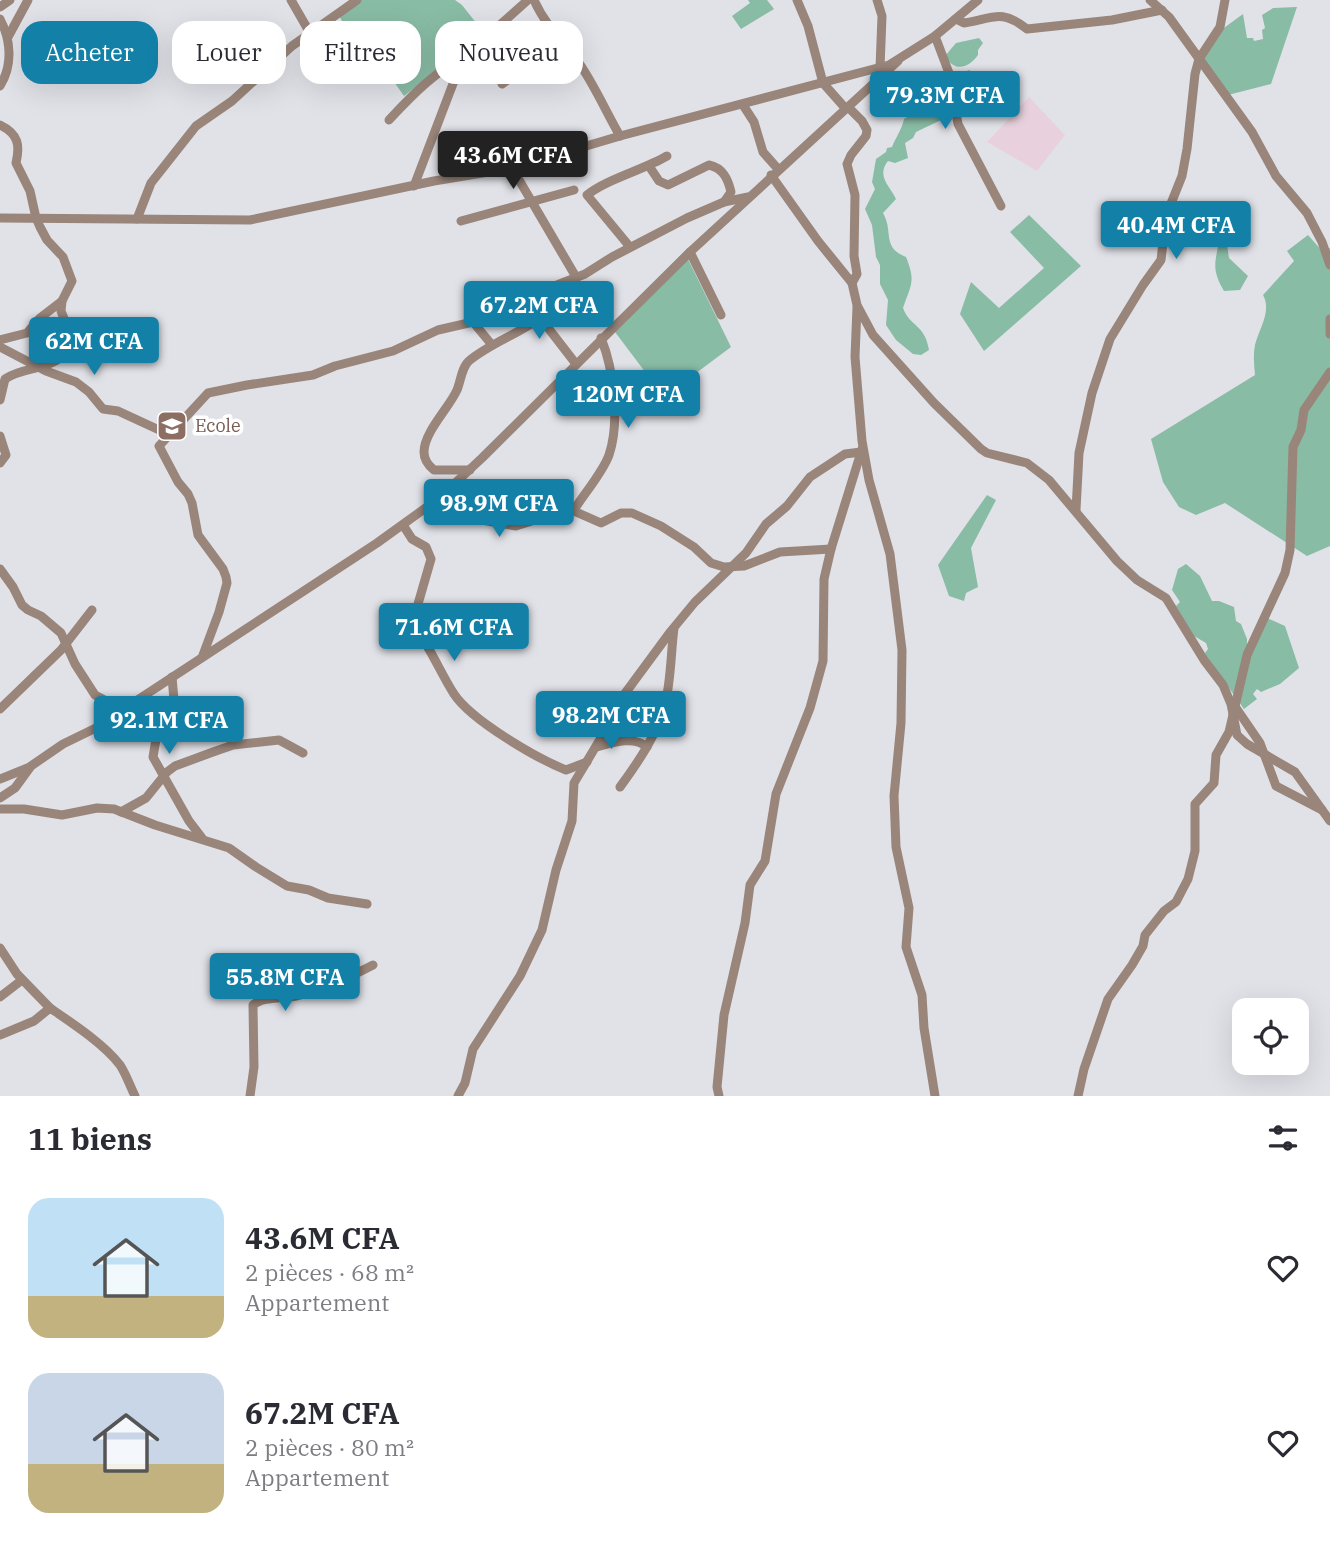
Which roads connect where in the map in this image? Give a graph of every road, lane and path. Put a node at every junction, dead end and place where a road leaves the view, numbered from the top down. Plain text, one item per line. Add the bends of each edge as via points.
1 (10, 0) edge
2 (28, 0) edge
3 (291, 0) edge
4 (357, 0) edge
5 (797, 0) edge
6 (877, 0) edge
7 (978, 0) edge
8 (1150, 0) edge
9 (1225, 0) edge
10 (533, 1) edge
11 (0, 8) edge
12 (1161, 10) junction
13 (0, 19) edge
14 (956, 19) junction
15 (303, 21) edge
16 (327, 21) edge
17 (509, 21) edge
18 (545, 21) edge
19 (935, 36) junction
20 (8, 37) junction
21 (300, 41) edge
22 (1199, 60) junction
23 (898, 61) junction
24 (880, 68) junction
25 (583, 72) edge
26 (435, 75) edge
27 (823, 83) junction
28 (452, 84) edge
29 (0, 86) edge
30 (743, 105) junction
31 (847, 108) junction
32 (389, 120) dead end
33 (0, 125) edge
34 (620, 136) junction
35 (667, 156) dead end
36 (649, 166) junction
37 (512, 168) junction
38 (774, 172) junction
39 (414, 186) junction
40 (574, 190) dead end
41 (748, 197) junction
42 (531, 202) junction
43 (724, 202) junction
44 (1001, 206) dead end
45 (0, 218) edge
46 (36, 218) junction
47 (137, 219) junction
48 (461, 221) dead end
49 (630, 247) junction
50 (690, 251) junction
51 (1330, 265) edge
52 (576, 277) junction
53 (852, 284) junction
54 (525, 298) junction
55 (62, 301) junction
56 (857, 305) junction
57 (721, 315) dead end
58 (540, 318) junction
59 (1330, 319) edge
60 (473, 321) junction
61 (1330, 334) edge
62 (601, 338) junction
63 (0, 340) edge
64 (492, 345) junction
65 (0, 346) edge
66 (576, 364) junction
67 (39, 367) junction
68 (1330, 372) edge
69 (0, 400) edge
70 (170, 435) junction
71 (0, 436) edge
72 (862, 450) junction
73 (0, 463) edge
74 (470, 470) junction
75 (438, 499) junction
76 (574, 510) junction
77 (1076, 510) junction
78 (403, 525) junction
79 (831, 549) junction
80 (733, 567) junction
81 (0, 569) edge
82 (92, 610) dead end
83 (674, 626) junction
84 (66, 644) junction
85 (202, 657) junction
86 (172, 677) junction
87 (0, 709) edge
88 (123, 709) junction
89 (1234, 711) junction
90 (596, 747) junction
91 (646, 747) junction
92 (1263, 752) junction
93 (303, 753) dead end
94 (587, 762) junction
95 (31, 766) junction
96 (163, 776) junction
97 (0, 779) edge
98 (620, 787) dead end
99 (0, 798) edge
100 (0, 809) edge
101 (1323, 810) junction
102 (121, 812) junction
103 (1330, 821) edge
104 (202, 838) junction
105 (367, 904) dead end
106 (0, 948) edge
107 (4, 961) edge
108 (373, 965) dead end
109 (22, 980) junction
110 (0, 997) edge
111 (50, 1008) junction
112 (0, 1035) edge
113 (135, 1096) edge
114 (250, 1096) edge
115 (458, 1096) edge
116 (719, 1096) edge
117 (935, 1096) edge
118 (1078, 1096) edge

1 - 11 street
2 - 20 street
3 - 15 street
4 - 16 street
5 - 27 street
6 - 24 street via 882,16
7 - 14 street
8 - 12 street
9 - 22 street via 1220,27
10 - 17 street
10 - 18 street
12 - 14 street via 1027,29 1001,15 964,23
12 - 22 street
13 - 20 street
14 - 19 street
19 - 23 street
19 - 44 street via 949,73 958,124
20 - 29 street via 8,70
21 - 47 street via 196,126 152,183
22 - 51 street via 1252,132 1276,176 1307,213
22 - 77 street via 1182,176 1166,216 1161,260 1110,339 1084,425
23 - 24 street
23 - 31 street
24 - 27 street
25 - 34 street
26 - 32 street
27 - 30 street
27 - 31 street
28 - 39 street
30 - 34 street
30 - 38 street
31 - 38 street
31 - 53 street via 867,130 847,164 855,201 857,274
33 - 46 street via 16,140 16,163 30,191
34 - 37 street
35 - 36 street
36 - 43 street via 659,181 668,185 714,166 731,192
36 - 49 street via 587,195
37 - 39 street
37 - 42 street
38 - 41 street
38 - 53 street via 818,242
39 - 47 street via 250,220
40 - 42 street
41 - 43 street
41 - 50 street
42 - 48 street
42 - 52 street
43 - 49 street
45 - 46 street
46 - 47 street
46 - 55 street via 70,272 71,286
49 - 52 street
50 - 57 street
50 - 62 street
52 - 54 street
53 - 56 street
54 - 58 street
54 - 60 street via 499,316
55 - 63 street via 27,333
55 - 67 street via 69,331 65,344 53,363
56 - 72 street via 855,357
56 - 77 street via 873,335 981,449 1027,463
58 - 64 street
58 - 66 street
59 - 61 street
60 - 64 street
60 - 70 street via 313,375 208,393
62 - 66 street
62 - 76 street via 614,401 611,447
64 - 74 street via 467,362 424,450 434,470
65 - 67 street
66 - 74 street
67 - 69 street via 5,379
67 - 70 street via 76,382 103,409 118,411
68 - 89 street via 1306,406 1293,447 1290,550 1285,573 1247,655
70 - 85 street via 159,448 188,494 198,536 223,569 227,583
71 - 73 street via 6,455
72 - 79 street
72 - 80 street via 845,454 810,477
72 - 117 street via 890,554 902,650 894,796 896,847 909,908 906,947 922,995
74 - 75 street
75 - 76 street via 458,516 516,526
75 - 78 street
76 - 80 street via 601,523 632,513 684,540 716,566
77 - 89 street via 1116,561 1166,598 1223,685
78 - 85 street
78 - 94 street via 412,539 426,547 431,559 418,604 422,634 455,695 496,732 549,764 566,770
79 - 80 street via 780,552
79 - 116 street via 824,579 823,661 776,794 765,861 750,885 724,1015
80 - 83 street
81 - 84 street via 22,605 57,628
82 - 84 street
83 - 90 street via 612,710
83 - 91 street via 667,697
84 - 87 street
84 - 88 street via 91,691
85 - 86 street
86 - 88 street
86 - 96 street via 172,708 153,749
88 - 95 street
89 - 92 street
89 - 92 street via 1234,728 1241,740
89 - 118 street via 1216,755 1214,783 1195,804 1195,851 1188,878 1176,902 1145,935 1143,946 1108,999
90 - 91 street via 631,741
90 - 94 street
91 - 98 street
92 - 101 street via 1295,772
92 - 101 street via 1276,786
93 - 96 street via 279,740 233,745 175,766
94 - 115 street via 574,783 572,821 542,930 520,976 473,1049
95 - 97 street
95 - 99 street via 15,788
96 - 102 street via 146,798
96 - 104 street
100 - 102 street via 62,815 108,808
101 - 103 street
102 - 104 street
104 - 105 street via 233,850 287,886
106 - 107 street
107 - 109 street
108 - 114 street via 318,990 253,1005
109 - 110 street
109 - 111 street
111 - 112 street via 33,1022
111 - 113 street via 114,1059

